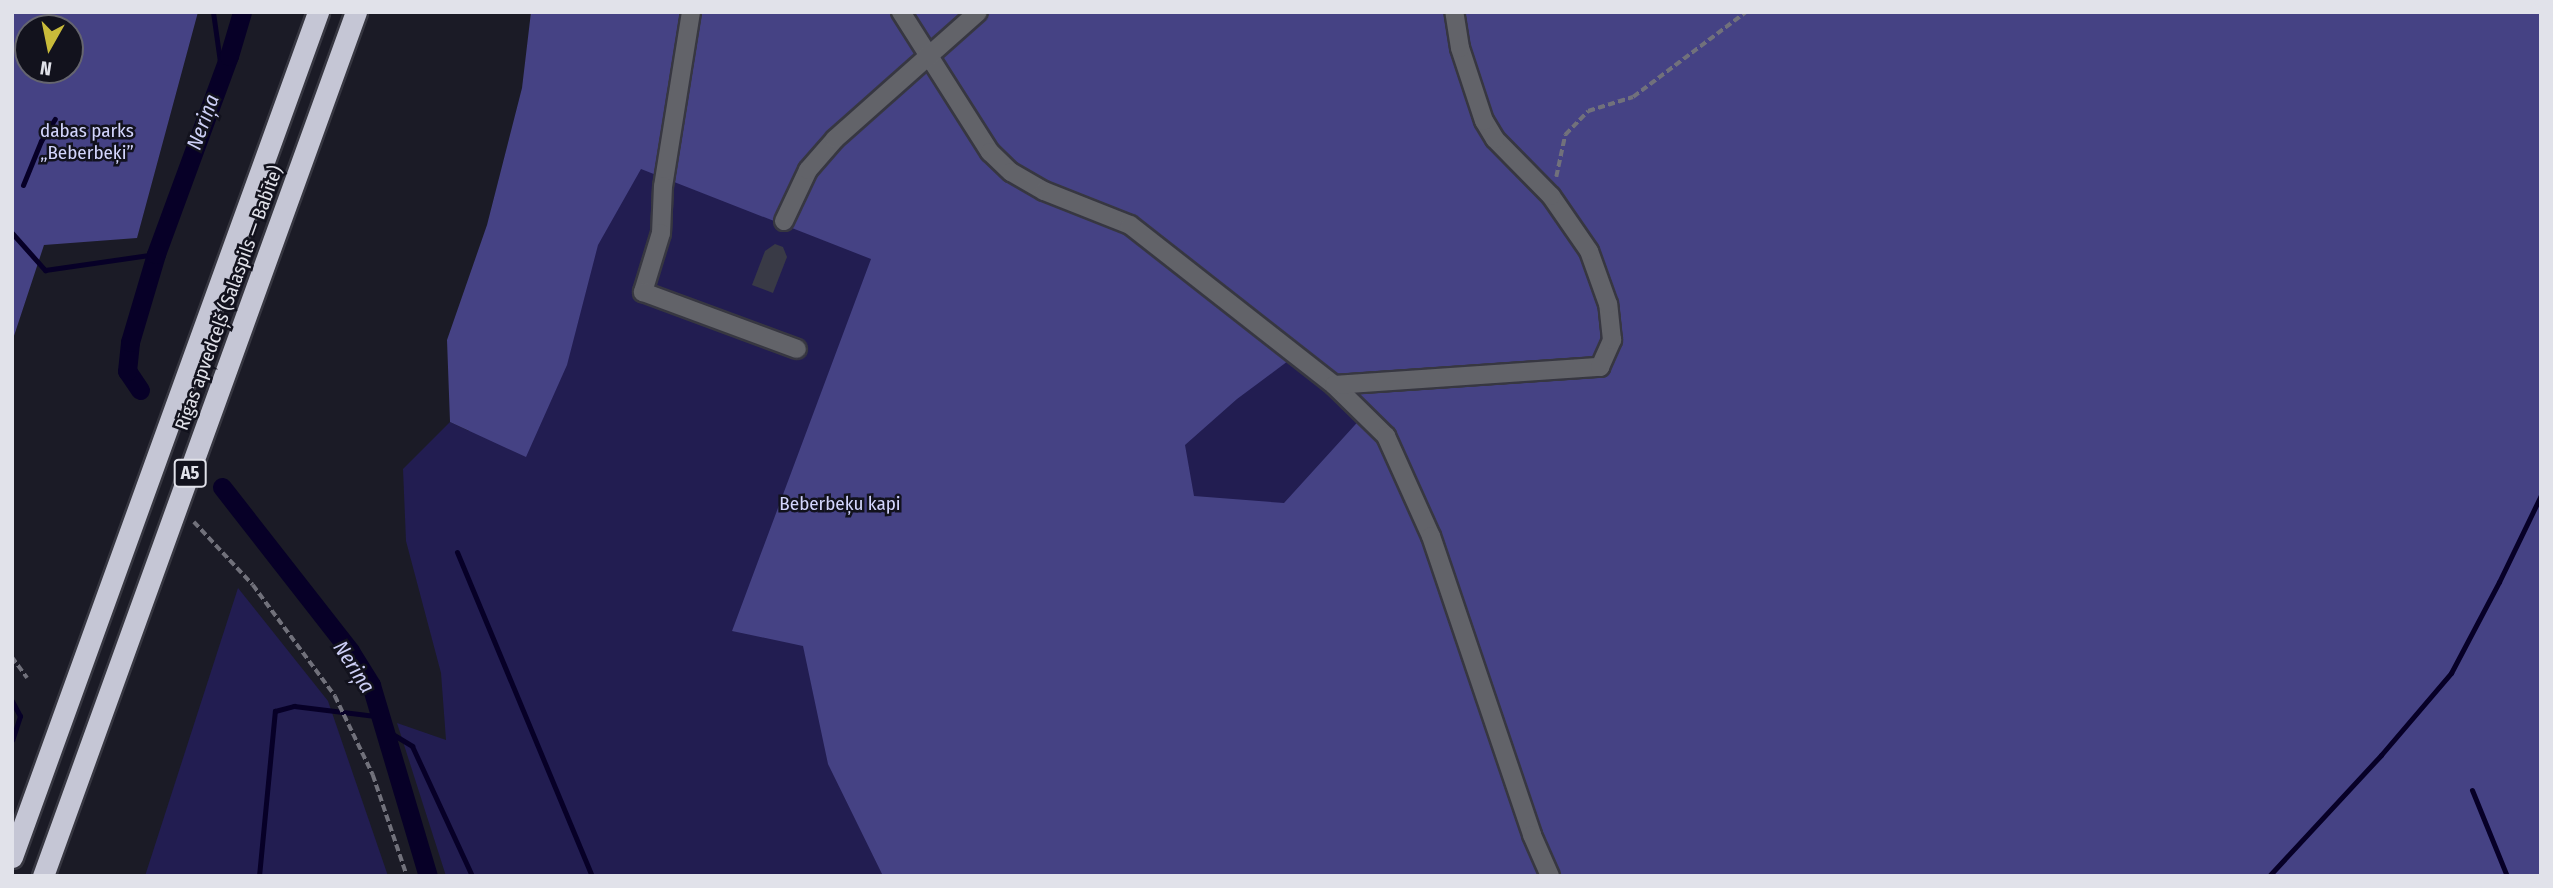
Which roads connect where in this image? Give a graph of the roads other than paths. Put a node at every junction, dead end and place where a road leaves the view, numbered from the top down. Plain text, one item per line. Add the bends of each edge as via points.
1 (318, 12) edge
2 (356, 12) edge
3 (691, 12) edge
4 (901, 12) edge
5 (978, 12) edge
6 (1454, 12) edge
7 (927, 57) junction
8 (784, 221) dead end
9 (797, 349) dead end
10 (1334, 386) junction
11 (12, 857) edge
12 (43, 876) edge
13 (1549, 876) edge

1 - 11 highway, Rīgas apvedceļš (Salaspils — Babīte) / A5
2 - 12 highway, Rīgas apvedceļš (Salaspils — Babīte) / A5
3 - 9 street via 663,187 661,233 643,292
4 - 7 street
5 - 7 street
6 - 10 street via 1460,48 1484,121 1495,139 1551,196 1589,251 1608,304 1612,340 1600,367
7 - 8 street via 835,139 808,170
7 - 10 street via 990,152 1011,172 1044,191 1130,225
10 - 13 street via 1386,436 1431,536

